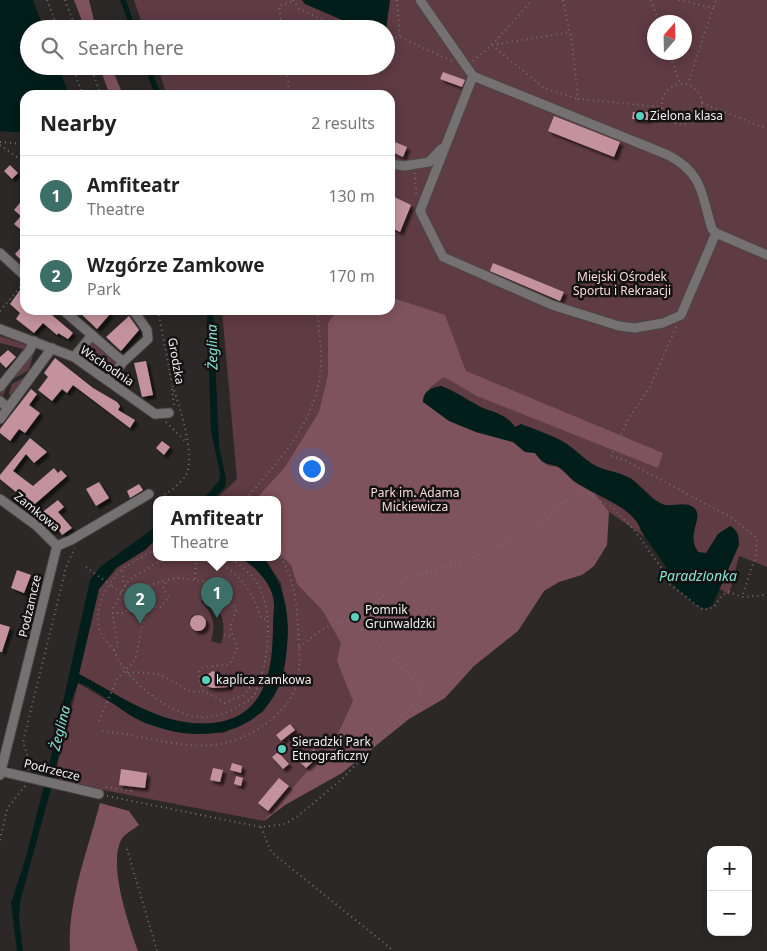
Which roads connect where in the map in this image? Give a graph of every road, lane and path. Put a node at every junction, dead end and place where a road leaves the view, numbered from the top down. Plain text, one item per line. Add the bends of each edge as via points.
1 (46, 0) edge
2 (65, 0) edge
3 (278, 0) edge
4 (397, 0) edge
5 (420, 0) edge
6 (532, 0) edge
7 (562, 0) edge
8 (651, 0) edge
9 (680, 0) edge
10 (716, 0) edge
11 (293, 1) edge
12 (279, 6) junction
13 (713, 8) junction
14 (656, 15) edge
15 (54, 20) edge
16 (73, 20) edge
17 (281, 20) edge
18 (324, 20) edge
19 (570, 32) junction
20 (400, 37) junction
21 (395, 38) edge
22 (492, 45) junction
23 (672, 60) edge
24 (466, 67) junction
25 (75, 75) edge
26 (93, 75) edge
27 (287, 75) edge
28 (473, 76) junction
29 (680, 84) junction
30 (688, 85) junction
31 (81, 90) edge
32 (99, 90) edge
33 (289, 90) edge
34 (578, 99) junction
35 (702, 103) junction
36 (662, 107) junction
37 (767, 129) edge
38 (0, 144) edge
39 (20, 144) edge
40 (445, 145) junction
41 (20, 158) edge
42 (395, 164) edge
43 (414, 166) junction
44 (420, 211) junction
45 (716, 233) junction
46 (0, 253) edge
47 (767, 255) edge
48 (20, 276) edge
49 (20, 285) edge
50 (0, 311) edge
51 (69, 315) edge
52 (136, 315) edge
53 (159, 315) edge
54 (318, 315) edge
55 (681, 315) junction
56 (0, 330) edge
57 (92, 335) junction
58 (34, 341) junction
59 (52, 348) junction
60 (74, 357) junction
61 (123, 362) junction
62 (108, 381) junction
63 (172, 384) junction
64 (0, 388) edge
65 (0, 401) edge
66 (8, 408) junction
67 (164, 414) junction
68 (0, 420) edge
69 (187, 442) junction
70 (156, 496) edge
71 (249, 496) edge
72 (151, 498) edge
73 (0, 499) edge
74 (57, 546) junction
75 (76, 547) dead end
76 (153, 550) edge
77 (281, 559) edge
78 (161, 561) edge
79 (198, 561) edge
80 (216, 561) edge
81 (232, 561) edge
82 (86, 567) dead end
83 (123, 568) junction
84 (195, 579) junction
85 (167, 580) junction
86 (149, 585) junction
87 (125, 586) junction
88 (122, 593) junction
89 (767, 595) edge
90 (217, 596) junction
91 (742, 598) junction
92 (133, 600) junction
93 (213, 600) dead end
94 (147, 606) junction
95 (112, 613) junction
96 (266, 620) junction
97 (351, 620) junction
98 (224, 635) dead end
99 (232, 636) junction
100 (299, 648) junction
101 (114, 651) junction
102 (125, 669) junction
103 (263, 671) junction
104 (128, 673) junction
105 (202, 690) junction
106 (99, 721) dead end
107 (102, 730) dead end
108 (0, 772) edge
109 (30, 777) junction
110 (132, 786) dead end
111 (98, 790) junction
112 (260, 827) junction
113 (0, 840) edge
114 (127, 849) dead end
115 (157, 951) edge
116 (394, 951) edge

1 - 15 path
2 - 16 path
3 - 12 path
4 - 20 path
5 - 24 street
6 - 22 path
7 - 19 path
8 - 14 path
9 - 13 path
10 - 13 path
11 - 12 path
11 - 18 path via 299,9
12 - 17 path
13 - 30 path
19 - 22 path
19 - 34 path
20 - 21 path
20 - 24 path
22 - 24 path
22 - 34 path via 544,88
23 - 29 path
24 - 28 street
25 - 31 path
26 - 32 path
27 - 33 path
28 - 40 street
28 - 45 street via 680,161 696,178
29 - 30 path
29 - 36 path via 664,94
30 - 35 path via 698,92
34 - 36 path
35 - 36 path via 698,116 687,124 674,122 664,114
35 - 37 path
38 - 39 path
38 - 41 path
40 - 43 street via 429,162
40 - 44 street
42 - 43 street
43 - 44 path
44 - 55 street via 443,257 538,300 619,326 650,326
45 - 47 street
45 - 55 street
46 - 48 street
49 - 50 path
51 - 57 street
52 - 61 street via 147,330 148,339
53 - 63 path, Grodzka
54 - 71 path via 320,375 314,400 295,441
55 - 91 path via 650,387 630,416 611,456 732,518 757,538 756,555
56 - 58 street, Wschodnia
57 - 60 street
57 - 61 street
58 - 59 street, Wschodnia
58 - 64 street
59 - 60 street, Wschodnia
59 - 66 street
60 - 62 street, Wschodnia
61 - 62 street
62 - 67 street, Wschodnia
63 - 67 path, Grodzka via 175,403
63 - 69 path
65 - 66 street
66 - 68 street
67 - 69 path
69 - 70 path via 186,474 169,491
72 - 74 street
73 - 74 street, Zamkowa via 37,526
74 - 108 street, Podzamcze
75 - 109 path via 67,564 23,742 30,764
76 - 83 path
77 - 100 path via 292,577 296,595
78 - 87 path via 129,580
79 - 84 path
80 - 96 path via 236,574 250,591 261,617
81 - 96 path via 256,580
82 - 88 path, bridge
83 - 87 path
83 - 101 path via 106,588 98,618 102,636
84 - 85 path
84 - 90 path via 203,581
85 - 86 path
85 - 94 path via 163,589 169,596 161,607
86 - 92 path
86 - 94 path
87 - 88 path
88 - 92 path
88 - 95 path
89 - 91 path
90 - 93 path
90 - 99 path via 234,606 236,611 230,627
91 - 97 path via 729,592 722,595 714,607 703,610 685,599 667,582 663,570 636,531 613,508 584,492 556,507 544,522 465,562 408,577
92 - 94 path
92 - 95 path via 125,613
94 - 102 path via 135,660
95 - 101 path via 118,646
96 - 103 path via 267,651
97 - 100 path via 326,627
97 - 112 path via 418,683 422,696 342,779 285,824
98 - 99 path
99 - 105 path via 237,648 230,664 200,669 198,676
100 - 107 path via 300,668 291,701 254,732 235,741 168,744
101 - 102 path
102 - 104 path
102 - 106 path via 117,679
103 - 104 path via 253,696 229,713 207,717 186,715 166,705
103 - 105 path via 244,695 224,703
104 - 105 path via 153,673 186,690
108 - 109 street, Podrzecze
109 - 111 street, Podrzecze
109 - 113 path via 7,809
110 - 111 path via 131,792
111 - 112 path
112 - 116 path via 271,852
114 - 115 path

